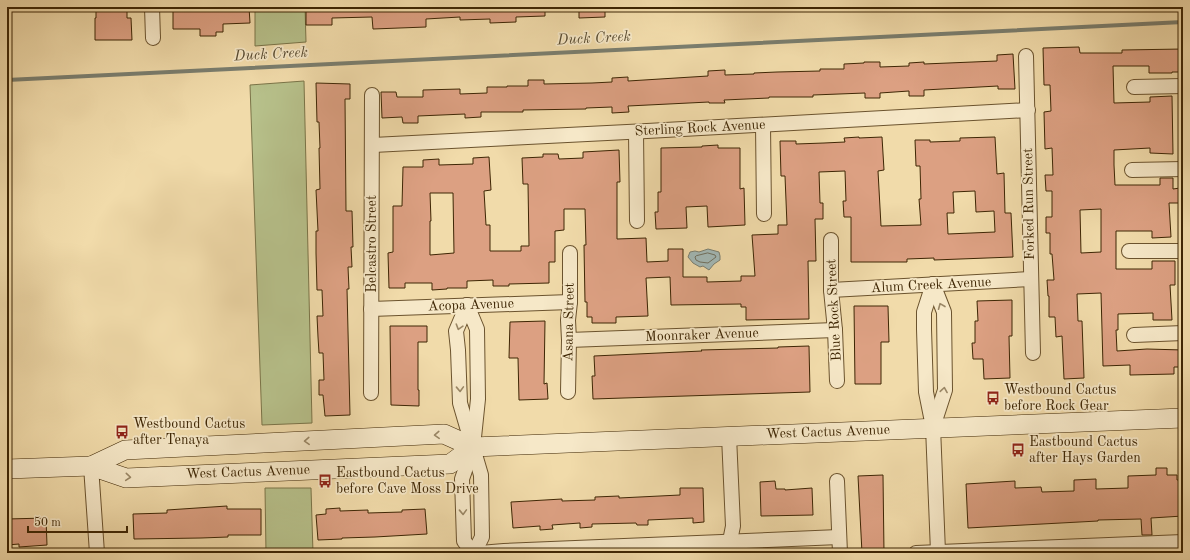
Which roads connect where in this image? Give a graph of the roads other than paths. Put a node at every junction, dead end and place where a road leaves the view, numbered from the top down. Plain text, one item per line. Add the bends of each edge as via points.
1 (152, 7) edge
2 (153, 38) dead end
3 (1026, 56) dead end
4 (1134, 86) dead end
5 (1183, 86) edge
6 (372, 95) dead end
7 (1028, 110) junction
8 (763, 125) junction
9 (636, 132) junction
10 (373, 145) junction
11 (1183, 169) edge
12 (1132, 170) dead end
13 (764, 214) dead end
14 (637, 221) dead end
15 (831, 240) dead end
16 (1183, 250) edge
17 (1129, 251) dead end
18 (570, 253) dead end
19 (1031, 280) junction
20 (932, 284) junction
21 (831, 290) junction
22 (570, 302) junction
23 (466, 305) junction
24 (371, 308) junction
25 (835, 330) junction
26 (1183, 333) edge
27 (1134, 335) dead end
28 (569, 340) junction
29 (1033, 353) dead end
30 (837, 381) dead end
31 (568, 392) dead end
32 (372, 393) dead end
33 (1183, 418) edge
34 (933, 428) junction
35 (729, 436) junction
36 (473, 447) junction
37 (91, 466) junction
38 (7, 470) edge
39 (837, 481) dead end
40 (839, 537) junction
41 (1183, 542) edge
42 (730, 547) edge
43 (1110, 549) edge
44 (938, 552) junction
45 (97, 553) edge
46 (473, 553) edge
47 (480, 553) edge
48 (840, 553) edge
49 (916, 553) edge

1 - 2 street
3 - 7 street, Forked Run Street
4 - 5 street
6 - 10 street, Belcastro Street
7 - 8 street, Sterling Rock Avenue
7 - 19 street, Forked Run Street
8 - 9 street, Sterling Rock Avenue
8 - 13 street
9 - 10 street, Sterling Rock Avenue
9 - 14 street
10 - 24 street, Belcastro Street
11 - 12 street
15 - 21 street, Blue Rock Street
16 - 17 street
18 - 22 street, Asana Street
19 - 20 street, Alum Creek Avenue
19 - 29 street, Forked Run Street
20 - 21 street, Alum Creek Avenue
20 - 34 street via 924,312 924,329 926,392
34 -> 20 street via 945,390 944,312
21 - 25 street, Blue Rock Street
22 - 23 street, Acopa Avenue
22 - 28 street, Asana Street
23 - 24 street, Acopa Avenue
23 - 36 street via 477,329 478,399
23 -> 36 street via 456,331 460,403
24 - 32 street, Belcastro Street
25 - 28 street, Moonraker Avenue
25 - 30 street, Blue Rock Street
26 - 27 street
28 - 31 street, Asana Street
33 - 34 main road, West Cactus Avenue
34 - 35 main road, West Cactus Avenue
34 - 44 street
35 - 36 main road, West Cactus Avenue
35 - 42 street via 733,526
36 -> 37 main road, West Cactus Avenue via 444,434 125,450
37 -> 36 main road, West Cactus Avenue via 126,478 450,464
36 - 46 street via 481,475 482,537
36 -> 46 street via 462,479 464,541
37 - 38 main road, West Cactus Avenue
37 - 45 street
39 - 40 street
40 - 42 street
40 - 48 street
41 - 43 street
42 - 47 street
43 - 44 street
44 - 49 street

